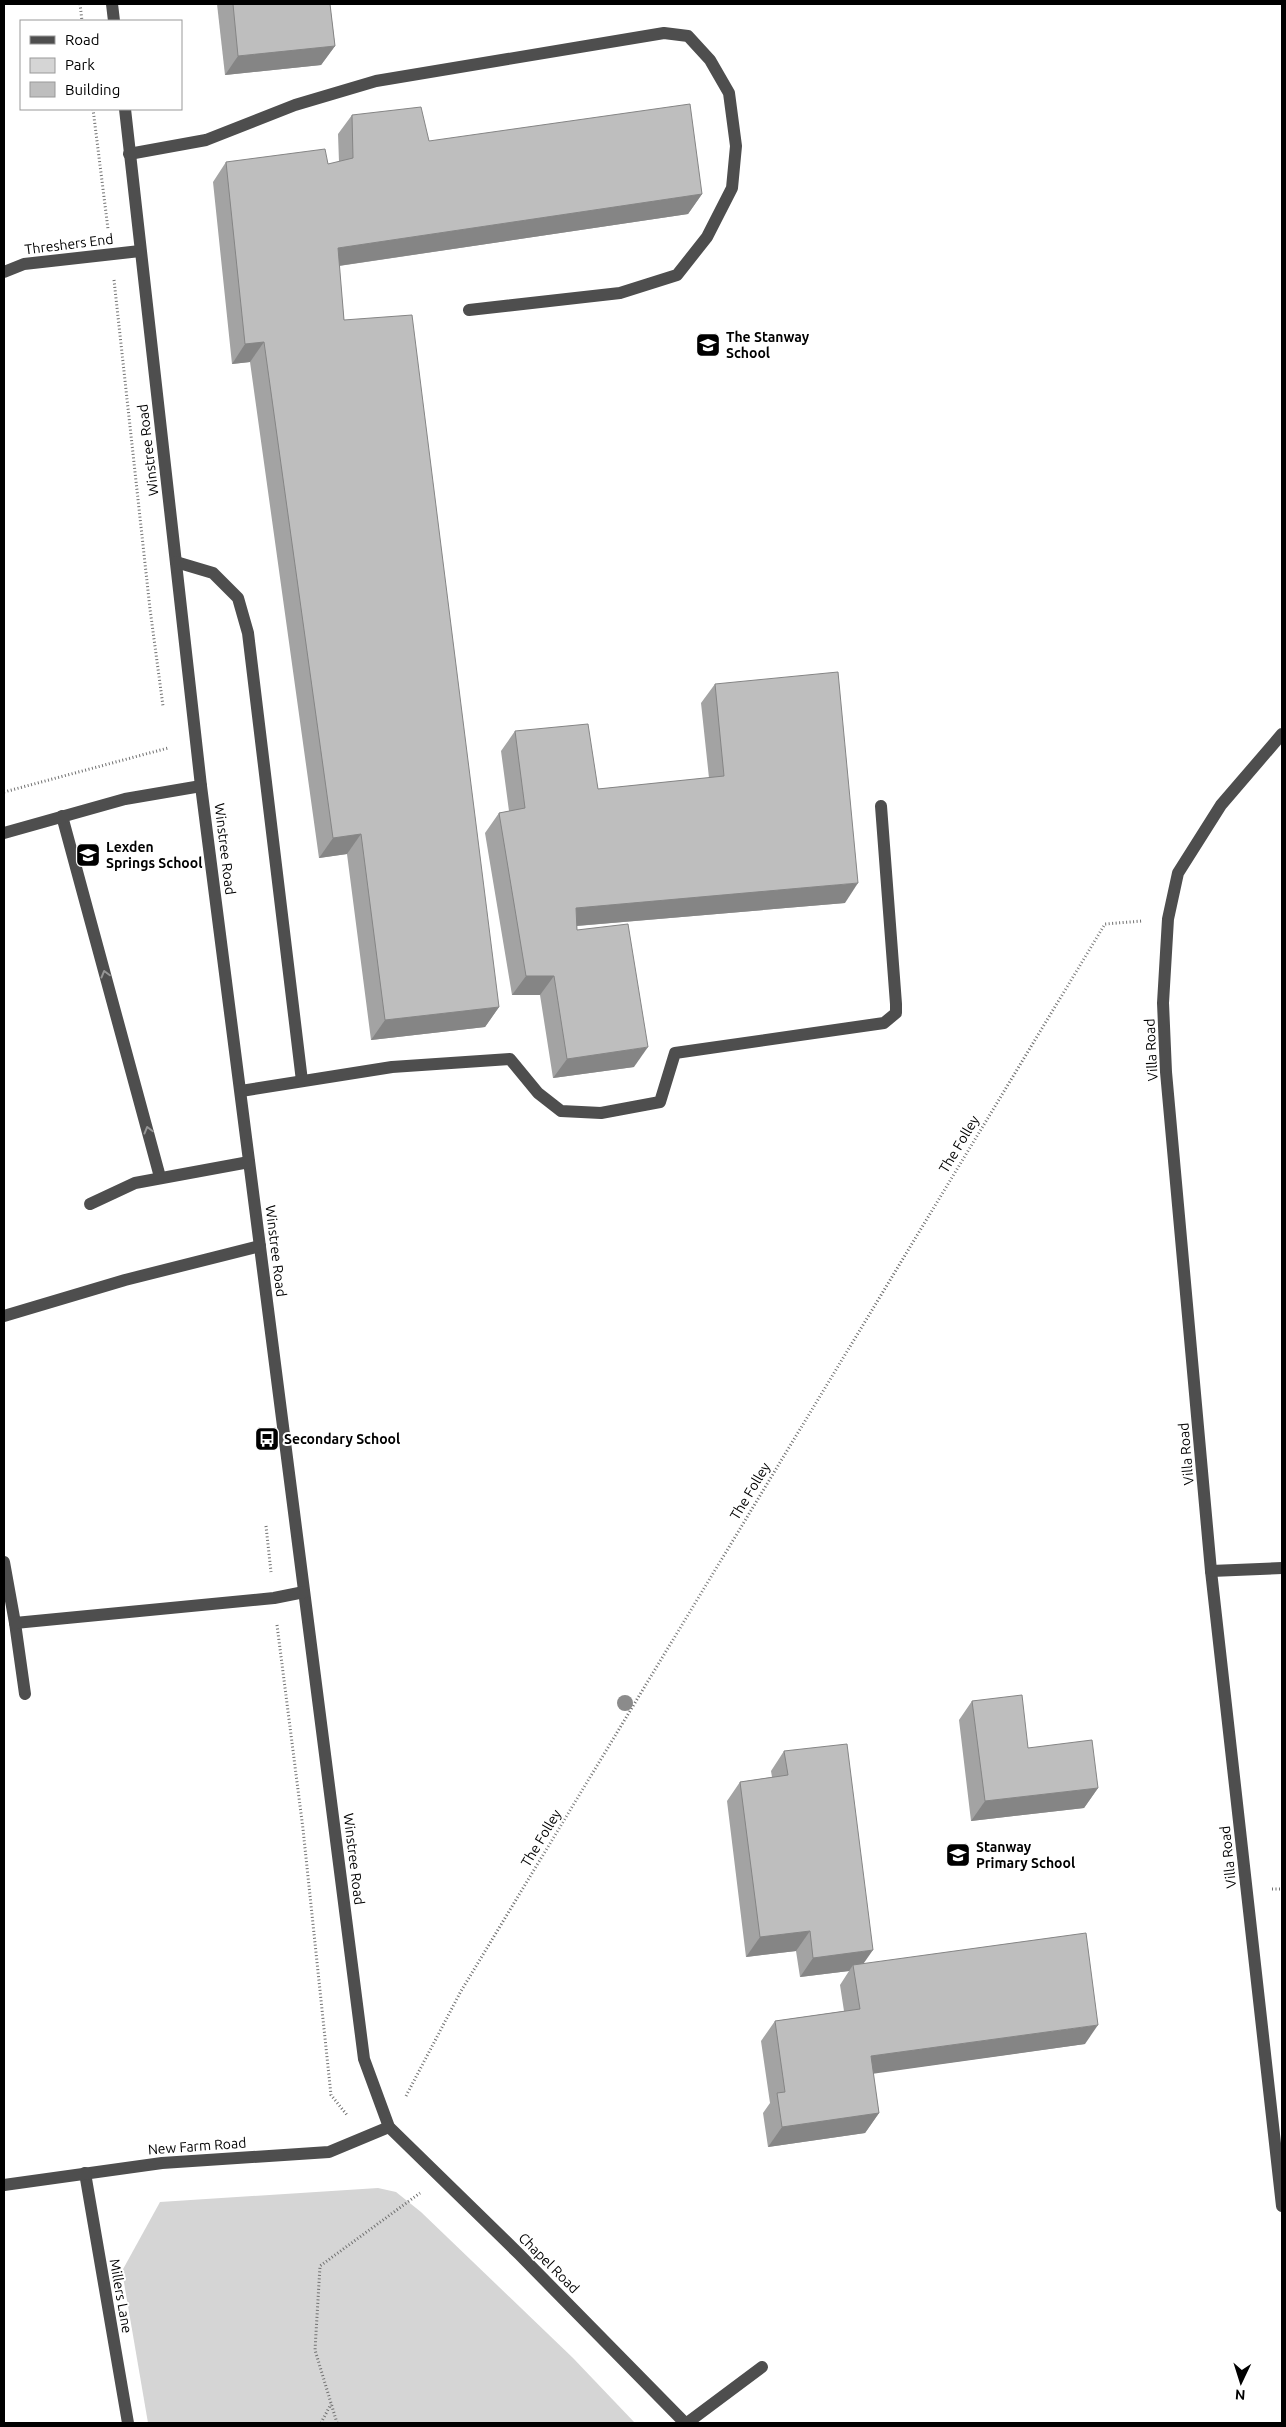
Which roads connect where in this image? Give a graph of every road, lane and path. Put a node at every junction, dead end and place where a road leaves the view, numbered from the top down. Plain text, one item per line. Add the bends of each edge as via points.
1 (80, 4) edge
2 (112, 4) edge
3 (82, 20) edge
4 (114, 20) edge
5 (124, 110) edge
6 (130, 154) junction
7 (140, 251) junction
8 (4, 272) edge
9 (468, 310) dead end
10 (176, 562) junction
11 (1282, 734) edge
12 (168, 748) dead end
13 (201, 786) junction
14 (4, 792) edge
15 (881, 806) dead end
16 (62, 816) junction
17 (4, 833) edge
18 (1168, 920) junction
19 (302, 1081) junction
20 (240, 1090) junction
21 (250, 1162) junction
22 (160, 1178) junction
23 (90, 1204) dead end
24 (260, 1246) junction
25 (4, 1316) edge
26 (4, 1562) edge
27 (1282, 1568) edge
28 (1211, 1571) junction
29 (304, 1592) junction
30 (15, 1623) junction
31 (24, 1694) dead end
32 (389, 2127) junction
33 (85, 2173) junction
34 (441, 2177) junction
35 (4, 2185) edge
36 (1282, 2206) edge
37 (762, 2367) dead end
38 (331, 2403) junction
39 (128, 2423) edge
40 (321, 2423) edge
41 (337, 2423) edge
42 (686, 2423) edge

1 - 3 path
2 - 4 street
5 - 6 street, Winstree Road
6 - 7 street, Winstree Road
6 - 9 street via 206,140 295,105 376,81 664,33 688,36 710,60 729,93 736,146 732,188 707,237 677,275 620,293
7 - 8 street, Threshers End via 24,264
7 - 10 street, Winstree Road
10 - 13 street, Winstree Road
10 - 19 street via 213,573 238,598 248,633
11 - 18 street, Villa Road via 1221,805 1178,873
12 - 14 path
13 - 16 street via 125,799
13 - 20 street, Winstree Road
15 - 19 street via 896,1004 896,1013 884,1023 675,1053 660,1102 601,1113 561,1111 538,1093 510,1059 392,1067
16 - 17 street
22 -> 16 street
18 - 28 street, Villa Road via 1163,1003 1166,1072
18 - 32 path, The Folley via 1105,924 462,1992
19 - 20 street
20 - 21 street, Winstree Road
21 - 22 street
21 - 24 street, Winstree Road
22 - 23 street via 135,1183
24 - 25 street via 125,1280
24 - 29 street, Winstree Road
26 - 30 street
27 - 28 street
28 - 36 street, Villa Road
29 - 30 street via 274,1598
29 - 32 street, Winstree Road via 364,2059
30 - 31 street
32 - 33 street, New Farm Road via 329,2152 162,2163
32 - 34 street, Chapel Road
33 - 35 street, New Farm Road
33 - 39 street, Millers Lane
34 - 38 path via 320,2266 315,2350
34 - 42 street, Chapel Road
37 - 42 street
38 - 40 path
38 - 41 path

